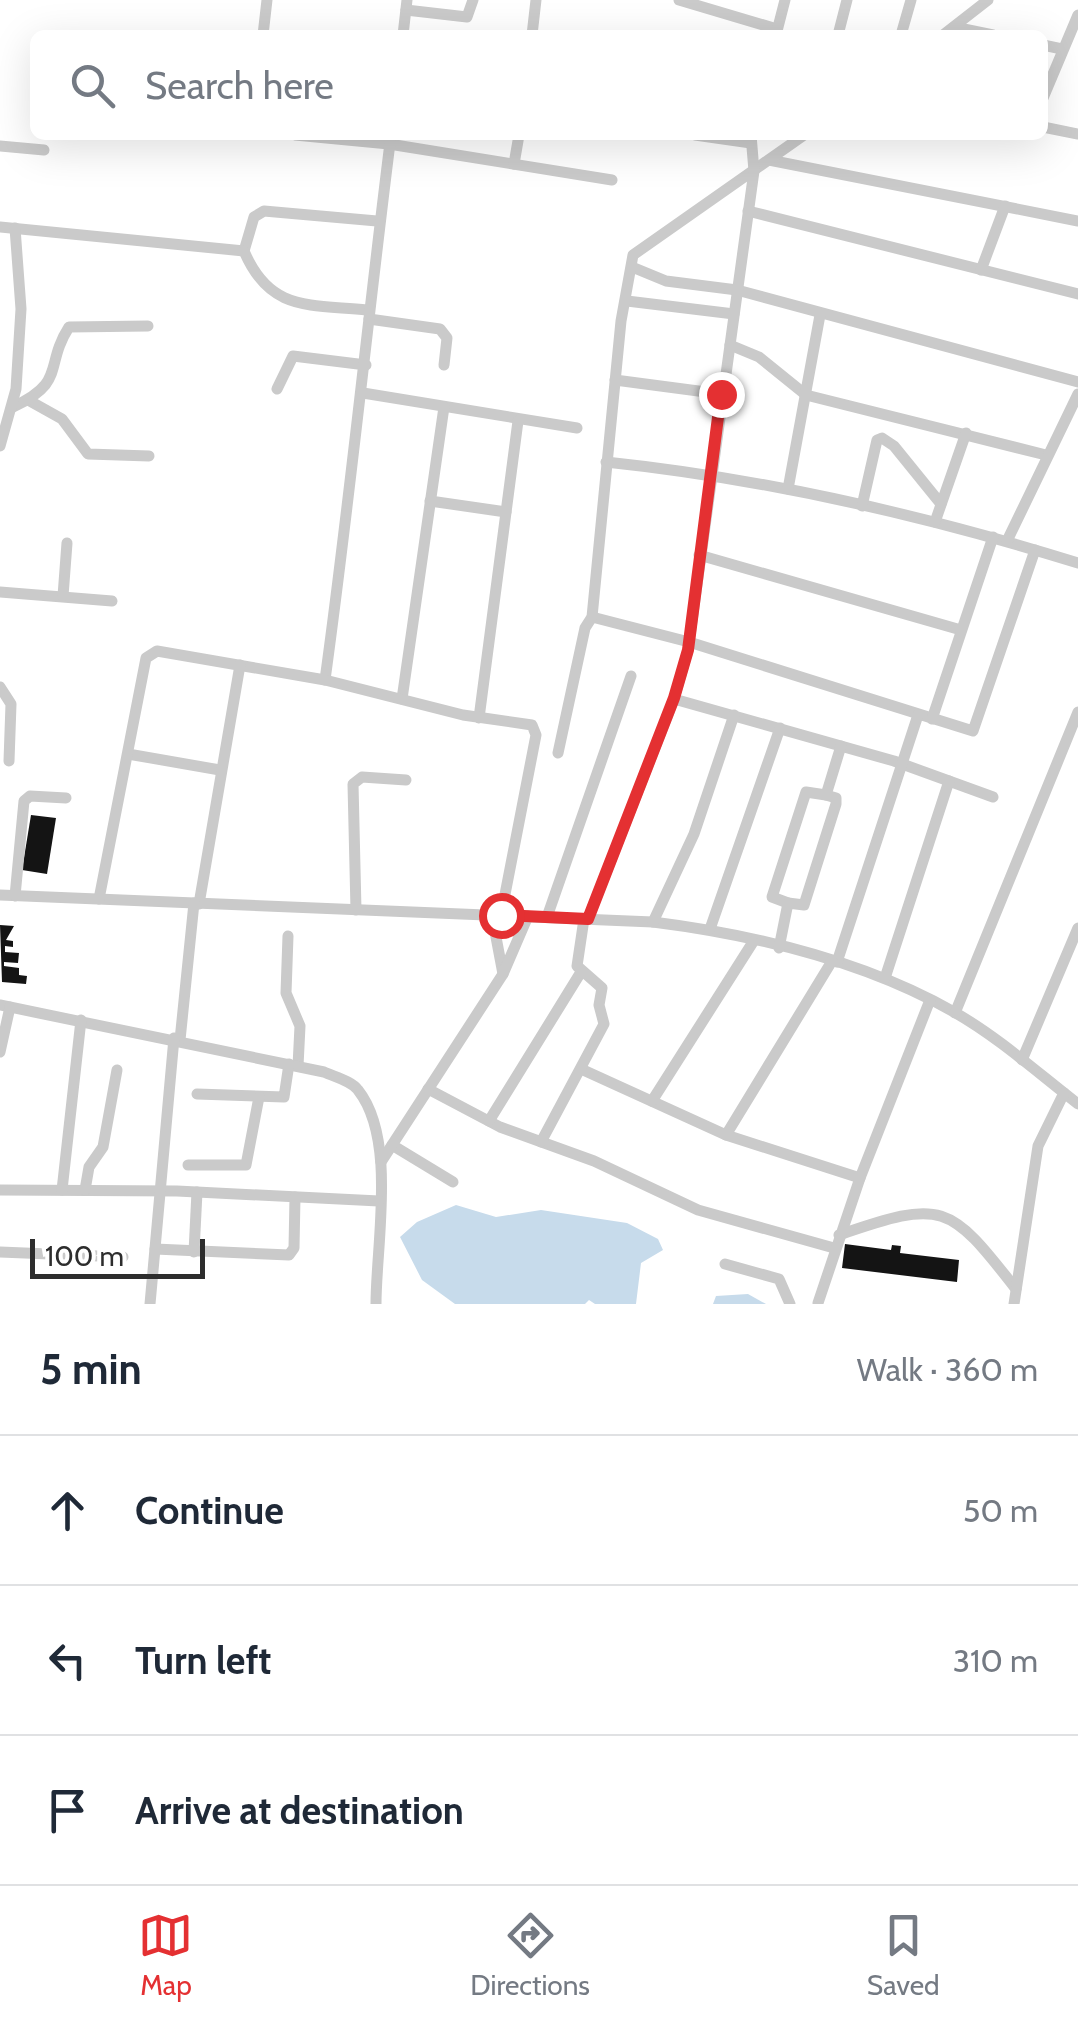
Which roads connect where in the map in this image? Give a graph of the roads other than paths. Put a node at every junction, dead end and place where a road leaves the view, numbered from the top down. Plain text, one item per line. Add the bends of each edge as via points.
1 (267, 0) edge
2 (473, 0) edge
3 (536, 0) edge
4 (680, 0) edge
5 (784, 0) edge
6 (848, 0) edge
7 (911, 0) edge
8 (988, 0) edge
9 (407, 5) edge
10 (1078, 16) edge
11 (264, 30) edge
12 (404, 30) edge
13 (533, 30) edge
14 (770, 30) edge
15 (776, 30) edge
16 (839, 30) edge
17 (902, 30) edge
18 (950, 30) edge
19 (1048, 47) edge
20 (1062, 50) junction
21 (1048, 85) edge
22 (1048, 128) edge
23 (1078, 134) edge
24 (390, 140) edge
25 (518, 140) edge
26 (751, 140) edge
27 (797, 140) edge
28 (0, 146) edge
29 (44, 150) dead end
30 (769, 160) junction
31 (514, 164) junction
32 (754, 171) junction
33 (612, 180) dead end
34 (1004, 206) junction
35 (748, 211) junction
36 (1078, 221) edge
37 (377, 222) junction
38 (0, 227) edge
39 (14, 228) junction
40 (244, 251) junction
41 (632, 267) junction
42 (980, 270) junction
43 (738, 290) junction
44 (1078, 294) edge
45 (627, 301) junction
46 (368, 314) junction
47 (734, 314) junction
48 (820, 315) junction
49 (148, 326) dead end
50 (730, 345) junction
51 (444, 364) dead end
52 (366, 365) junction
53 (615, 380) junction
54 (1078, 382) edge
55 (277, 389) dead end
56 (363, 393) junction
57 (721, 394) junction
58 (1078, 394) edge
59 (806, 395) junction
60 (28, 400) junction
61 (444, 406) junction
62 (13, 408) junction
63 (518, 421) junction
64 (577, 428) dead end
65 (966, 433) junction
66 (0, 446) edge
67 (1046, 455) junction
68 (149, 456) dead end
69 (606, 462) junction
70 (710, 473) junction
71 (788, 489) junction
72 (430, 501) junction
73 (941, 504) junction
74 (862, 506) junction
75 (506, 512) junction
76 (934, 522) junction
77 (993, 537) junction
78 (1007, 541) junction
79 (67, 543) dead end
80 (1035, 550) junction
81 (699, 556) junction
82 (1078, 563) edge
83 (0, 592) edge
84 (63, 596) junction
85 (112, 601) dead end
86 (592, 617) junction
87 (962, 630) junction
88 (689, 642) junction
89 (240, 665) junction
90 (632, 676) dead end
91 (325, 680) junction
92 (0, 686) edge
93 (402, 698) junction
94 (674, 698) junction
95 (1078, 714) edge
96 (734, 715) junction
97 (918, 715) junction
98 (479, 718) junction
99 (932, 719) junction
100 (780, 728) junction
101 (842, 746) junction
102 (558, 753) dead end
103 (128, 754) junction
104 (10, 761) dead end
105 (899, 763) junction
106 (220, 770) junction
107 (406, 780) dead end
108 (949, 781) junction
109 (826, 794) junction
110 (993, 797) dead end
111 (66, 798) dead end
112 (0, 895) edge
113 (15, 896) junction
114 (100, 899) junction
115 (197, 903) junction
116 (788, 903) junction
117 (356, 910) junction
118 (496, 915) junction
119 (528, 916) junction
120 (546, 917) junction
121 (586, 919) junction
122 (653, 922) junction
123 (1078, 928) edge
124 (710, 929) junction
125 (288, 936) dead end
126 (753, 942) junction
127 (778, 948) junction
128 (834, 961) junction
129 (581, 972) junction
130 (503, 974) junction
131 (885, 978) junction
132 (930, 1000) junction
133 (5, 1006) edge
134 (955, 1013) junction
135 (81, 1020) junction
136 (177, 1039) junction
137 (0, 1052) edge
138 (1022, 1060) junction
139 (294, 1065) junction
140 (582, 1069) junction
141 (117, 1070) dead end
142 (428, 1089) junction
143 (1064, 1093) junction
144 (197, 1094) dead end
145 (259, 1097) junction
146 (652, 1101) junction
147 (1078, 1104) edge
148 (489, 1120) junction
149 (726, 1134) junction
150 (541, 1142) junction
151 (392, 1145) junction
152 (381, 1162) junction
153 (188, 1165) dead end
154 (860, 1178) junction
155 (453, 1182) dead end
156 (0, 1190) edge
157 (62, 1190) junction
158 (85, 1190) junction
159 (160, 1191) junction
160 (198, 1192) junction
161 (295, 1197) junction
162 (379, 1201) junction
163 (839, 1234) junction
164 (834, 1248) junction
165 (155, 1250) junction
166 (0, 1252) edge
167 (194, 1252) junction
168 (123, 1257) dead end
169 (725, 1264) dead end
170 (1016, 1289) junction
171 (818, 1303) edge
172 (150, 1304) edge
173 (376, 1304) edge
174 (790, 1304) edge
175 (1014, 1304) edge

1 - 11 street
2 - 9 street via 468,17
3 - 13 street
4 - 14 street
5 - 15 street
6 - 16 street
7 - 17 street
8 - 18 street
9 - 12 street
10 - 20 street
19 - 20 street
20 - 21 street
22 - 23 street
24 - 31 street
24 - 37 street
25 - 31 street
26 - 32 street
27 - 30 street
28 - 29 street
30 - 32 street
30 - 34 street
31 - 33 street
32 - 35 street
32 - 41 street via 640,246
34 - 36 street
34 - 42 street
35 - 42 street
35 - 43 street
37 - 40 street via 264,211 254,217
37 - 46 street
38 - 39 street
39 - 40 street
39 - 62 street via 21,309
40 - 46 street via 260,284 276,296
41 - 43 street via 666,281
41 - 45 street
42 - 44 street
43 - 47 street
43 - 48 street
45 - 47 street
45 - 53 street
46 - 51 street via 440,329 447,338
46 - 52 street
47 - 50 street
48 - 54 street
48 - 59 street
49 - 60 street via 69,326 50,380
50 - 57 street
50 - 59 street via 759,357
52 - 55 street via 293,356
52 - 56 street
53 - 57 street
53 - 69 street
56 - 61 street
56 - 91 street
57 - 70 street
58 - 67 street
59 - 65 street
59 - 71 street
60 - 62 street
60 - 68 street via 62,419 88,454
61 - 63 street
61 - 72 street
62 - 66 street
63 - 64 street
63 - 75 street
65 - 67 street
65 - 73 street
67 - 78 street
69 - 70 street
69 - 86 street
70 - 71 street
70 - 81 street
71 - 74 street
72 - 75 street
72 - 93 street
73 - 74 street via 882,438
73 - 76 street
74 - 76 street
75 - 98 street
76 - 77 street
77 - 78 street
77 - 87 street
78 - 80 street
79 - 84 street
80 - 82 street
80 - 99 street via 977,729
81 - 87 street
81 - 88 street
83 - 84 street
84 - 85 street
86 - 88 street
86 - 102 street
87 - 99 street
88 - 94 street
88 - 97 street
89 - 91 street
89 - 103 street via 151,652
89 - 106 street
90 - 120 street
91 - 93 street
92 - 104 street via 11,704
93 - 98 street
94 - 96 street
94 - 121 street
95 - 134 street
96 - 100 street
96 - 122 street via 694,834
97 - 99 street
97 - 105 street
98 - 118 street via 527,724 536,732
100 - 101 street
100 - 124 street
101 - 105 street
101 - 109 street
103 - 106 street
103 - 114 street
105 - 108 street
105 - 128 street
106 - 115 street
107 - 117 street via 362,777 353,784
108 - 110 street
108 - 131 street
109 - 116 street via 837,802 804,905
109 - 116 street via 806,792 772,896
111 - 113 street via 24,801
112 - 113 street
113 - 114 street
114 - 115 street
115 - 117 street
115 - 136 street
116 - 127 street
117 - 118 street
118 - 119 street
118 - 130 street
119 - 120 street
119 - 130 street
120 - 121 street
121 - 122 street
121 - 129 street
122 - 124 street
123 - 138 street
124 - 126 street
125 - 139 street via 286,993 300,1026
126 - 127 street
126 - 146 street
127 - 128 street
128 - 131 street
128 - 149 street
129 - 140 street via 602,988 604,1022
129 - 148 street
130 - 142 street
131 - 132 street
132 - 134 street
132 - 154 street
133 - 135 street
133 - 137 street
134 - 138 street
135 - 136 street
135 - 157 street
136 - 139 street
136 - 159 street
138 - 143 street
139 - 145 street via 287,1095
139 - 152 street via 357,1087 373,1118
140 - 146 street
140 - 150 street
141 - 158 street via 103,1147 89,1167
142 - 148 street
142 - 151 street
143 - 147 street
143 - 170 street via 1038,1146
144 - 145 street
145 - 153 street via 246,1165
146 - 149 street
148 - 150 street
149 - 154 street
150 - 164 street via 713,1215
151 - 152 street
151 - 155 street
152 - 162 street
154 - 163 street
156 - 157 street
157 - 158 street
158 - 159 street
159 - 160 street
159 - 165 street
160 - 161 street
160 - 167 street
161 - 162 street
161 - 167 street via 289,1255
162 - 173 street
163 - 164 street
163 - 170 street via 906,1212 945,1217 980,1242
164 - 171 street
165 - 167 street
165 - 172 street
166 - 168 street
169 - 174 street via 779,1279
170 - 175 street

